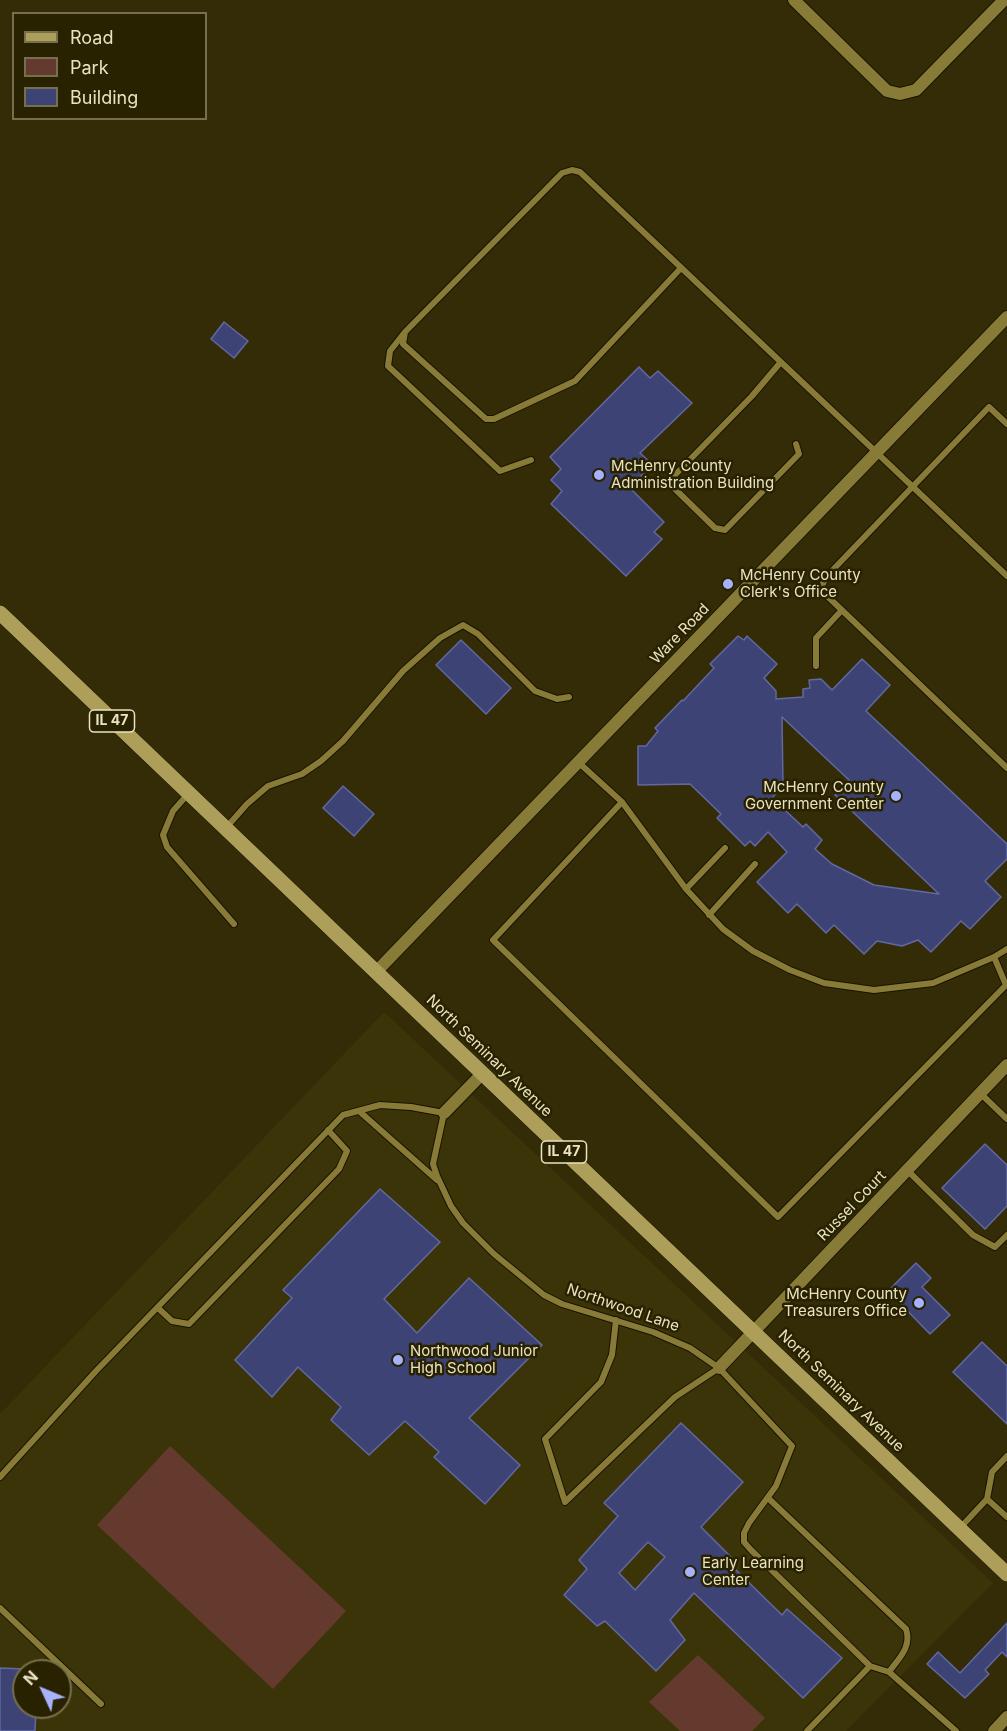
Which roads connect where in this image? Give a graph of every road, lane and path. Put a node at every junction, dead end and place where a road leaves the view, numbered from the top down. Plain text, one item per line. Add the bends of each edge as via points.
1 (794, 0) edge
2 (1004, 0) edge
3 (681, 268) junction
4 (1007, 317) edge
5 (405, 332) junction
6 (780, 363) junction
7 (1007, 424) edge
8 (796, 444) dead end
9 (876, 453) junction
10 (531, 460) dead end
11 (912, 487) junction
12 (1007, 576) edge
13 (842, 610) junction
14 (0, 613) edge
15 (816, 666) dead end
16 (569, 697) dead end
17 (578, 762) junction
18 (1007, 768) edge
19 (188, 794) junction
20 (622, 802) junction
21 (225, 829) junction
22 (724, 848) dead end
23 (755, 864) dead end
24 (686, 889) junction
25 (709, 915) junction
26 (234, 924) dead end
27 (1007, 949) edge
28 (994, 957) junction
29 (376, 972) junction
30 (1007, 1065) edge
31 (482, 1074) junction
32 (980, 1093) junction
33 (359, 1111) junction
34 (444, 1113) junction
35 (1007, 1119) edge
36 (328, 1130) junction
37 (907, 1170) junction
38 (439, 1182) junction
39 (1007, 1235) edge
40 (158, 1308) junction
41 (616, 1320) junction
42 (752, 1332) junction
43 (719, 1368) junction
44 (1007, 1455) edge
45 (0, 1477) edge
46 (768, 1498) junction
47 (987, 1498) junction
48 (1007, 1517) edge
49 (960, 1528) junction
50 (1007, 1574) edge
51 (0, 1608) edge
52 (870, 1666) junction
53 (889, 1672) junction
54 (101, 1704) dead end
55 (1007, 1717) edge
56 (807, 1731) edge
57 (956, 1731) edge
58 (994, 1731) edge

1 - 2 street via 886,91 900,94 916,90
3 - 5 lane via 574,381 494,420 486,419 403,344
3 - 5 lane via 580,171 562,172
3 - 6 lane
4 - 9 street, Ware Road
5 - 10 lane via 390,351 388,366 500,471
6 - 8 lane via 672,478 674,488 715,528 725,530 799,454
6 - 9 lane
7 - 11 lane via 989,407
9 - 11 lane
9 - 17 street, Ware Road
11 - 12 lane
11 - 13 lane via 823,581 822,590
13 - 15 lane via 816,638
13 - 18 lane
14 - 19 main road, North Seminary Avenue / IL 47
16 - 21 lane via 556,699 535,691 478,634 463,625 440,638 403,671 321,761 302,774 268,786
17 - 20 lane
17 - 29 street, Ware Road
19 - 21 main road, North Seminary Avenue / IL 47
19 - 26 lane via 163,835 167,847
20 - 24 lane
20 - 28 lane via 493,940 778,1217 1006,985
21 - 29 main road, North Seminary Avenue / IL 47
22 - 24 lane
23 - 25 lane
24 - 25 lane
25 - 28 lane via 753,951 824,983 874,990 933,984
27 - 28 lane
29 - 31 main road, North Seminary Avenue / IL 47
30 - 32 street, Russel Court
31 - 34 street
31 - 42 main road, North Seminary Avenue / IL 47
32 - 35 lane
32 - 37 street, Russel Court
33 - 34 lane via 380,1105
33 - 36 lane via 343,1115
33 - 38 lane
34 - 38 lane, Northwood Lane via 433,1164
36 - 40 lane
36 - 40 lane via 347,1151 339,1169 189,1324 172,1321
37 - 39 lane via 973,1235 995,1247
37 - 42 street, Russel Court
38 - 41 lane, Northwood Lane via 463,1223 510,1269 562,1304
40 - 45 lane
41 - 43 lane, Northwood Lane via 690,1348
41 - 43 lane via 612,1355 601,1382 545,1439 566,1502 675,1397
42 - 43 street, Russel Court
42 - 49 main road, North Seminary Avenue / IL 47
43 - 46 lane, Northwood Lane via 792,1446
44 - 47 lane via 992,1472
46 - 52 lane, Northwood Lane via 749,1523 744,1542
46 - 53 lane via 906,1629 907,1647
47 - 48 lane
47 - 49 lane
49 - 50 main road, North Seminary Avenue / IL 47
51 - 54 lane
52 - 53 lane, Northwood Lane
52 - 56 lane
53 - 57 lane, Northwood Lane
55 - 58 street

